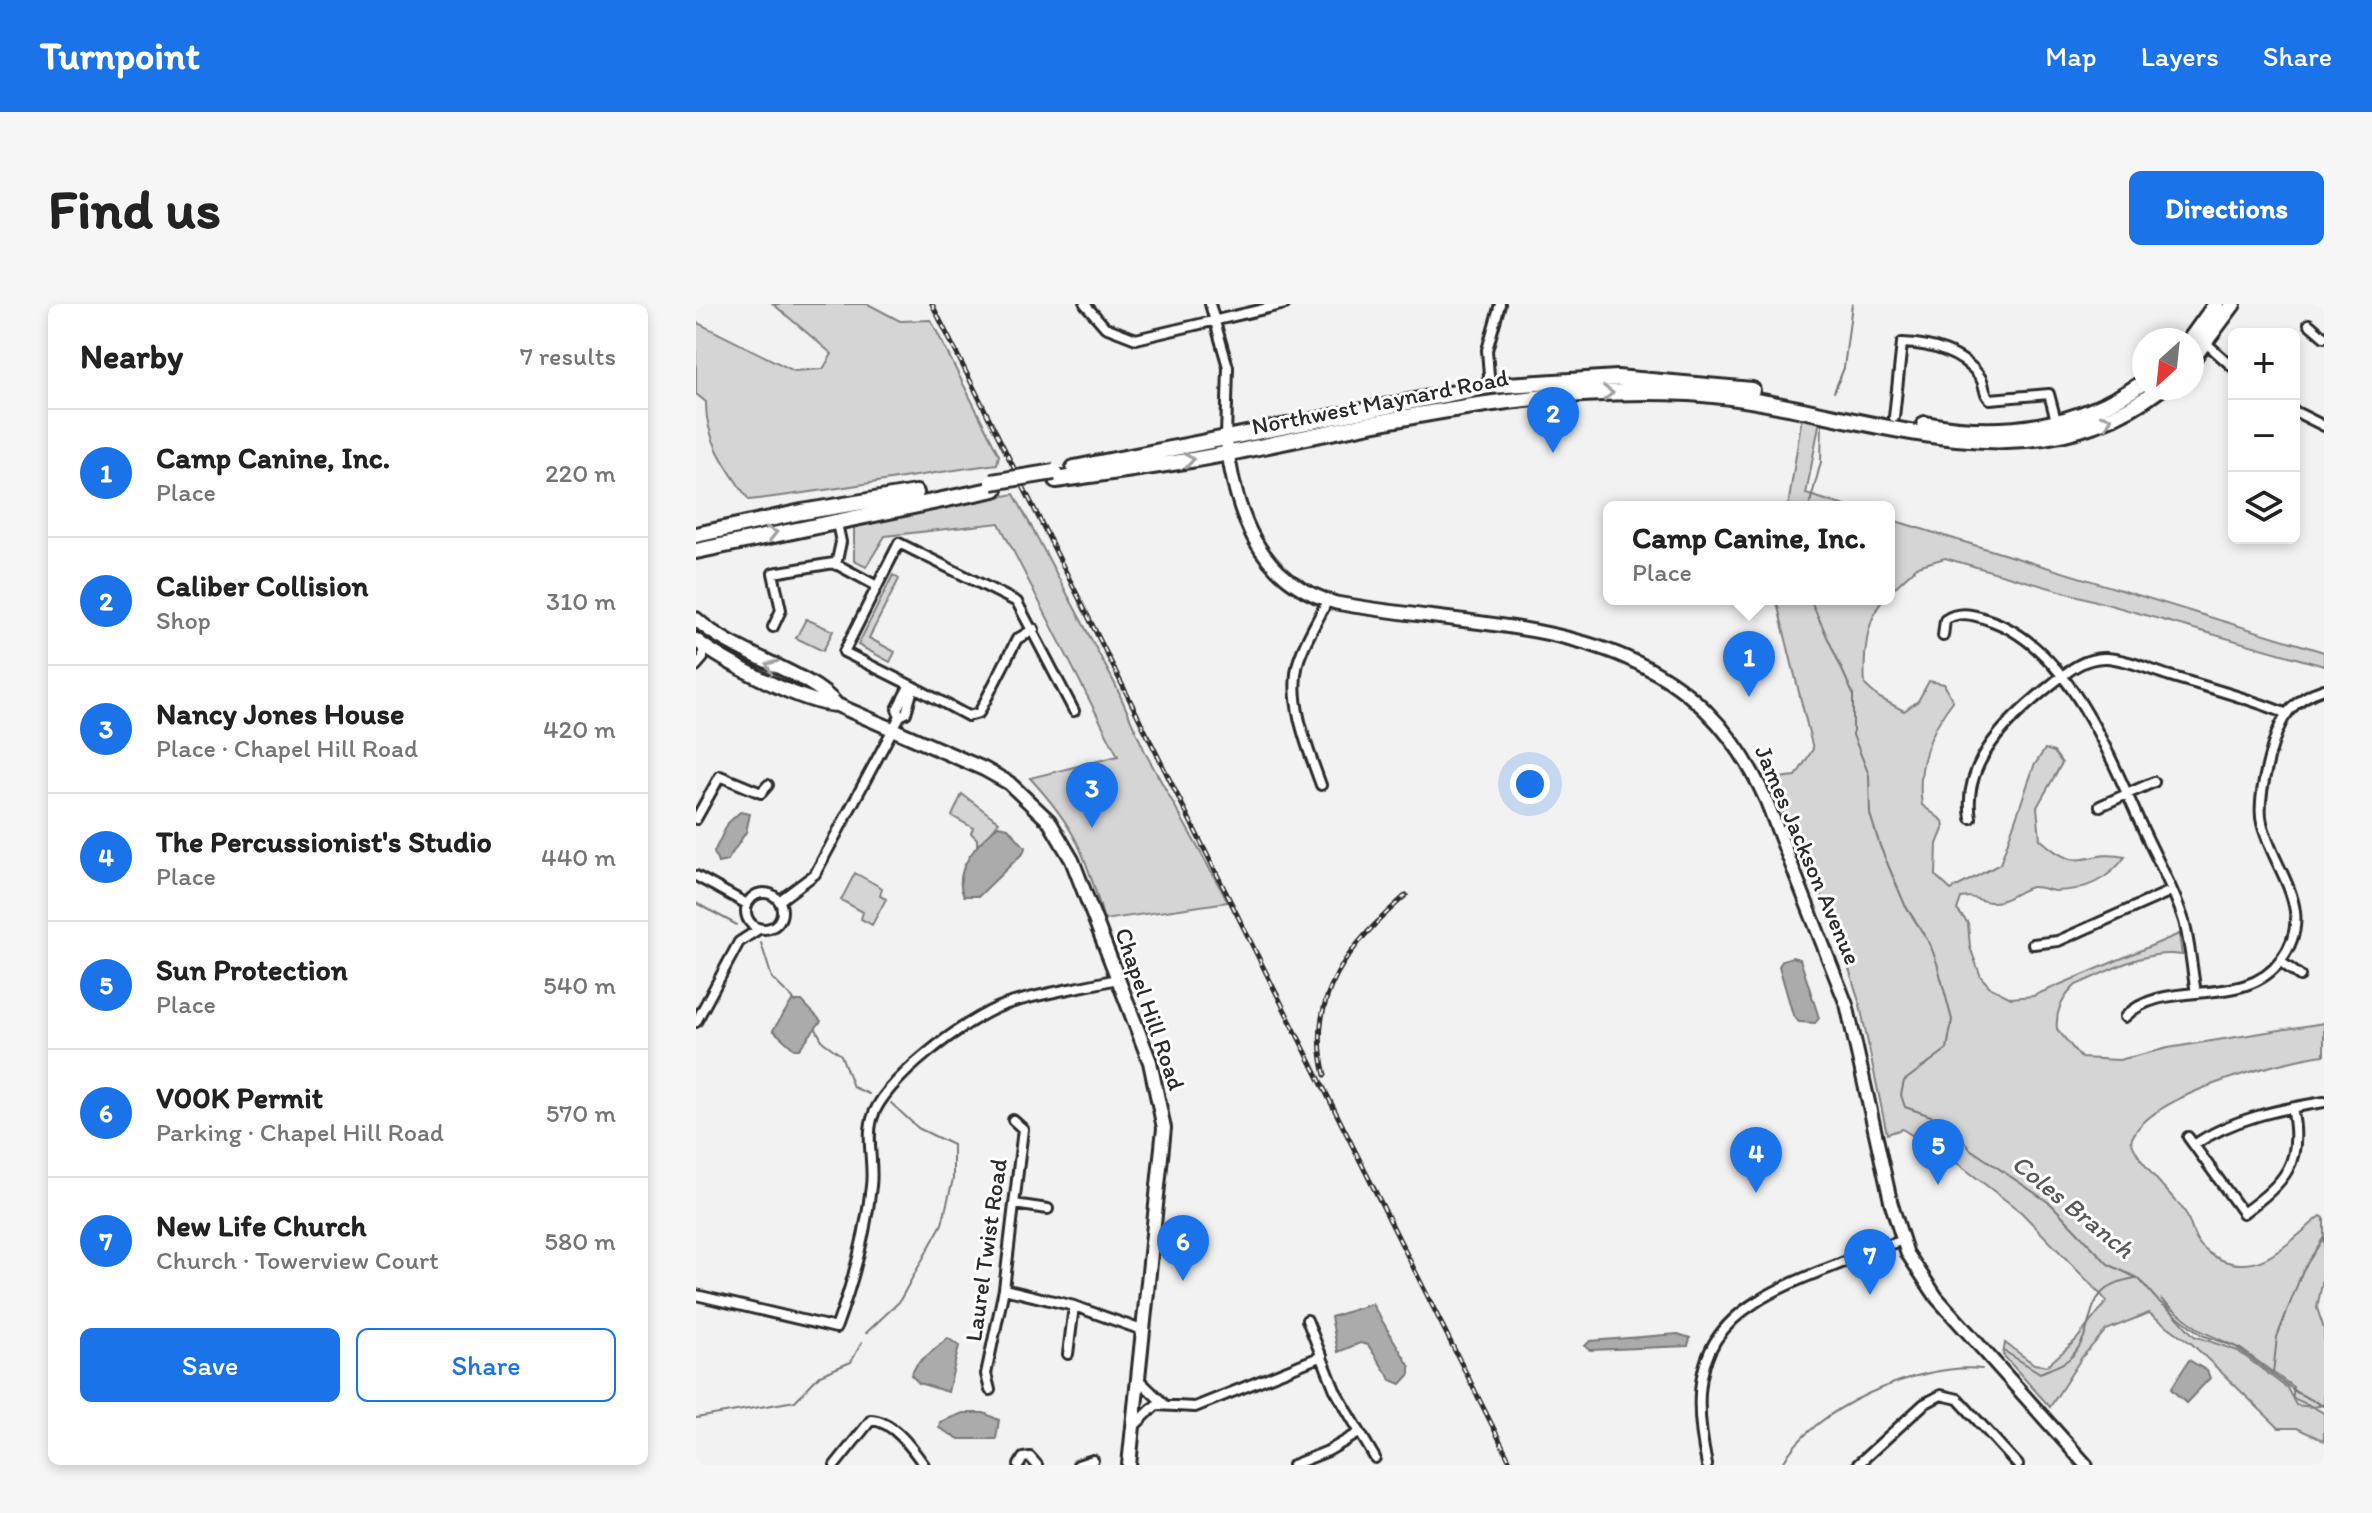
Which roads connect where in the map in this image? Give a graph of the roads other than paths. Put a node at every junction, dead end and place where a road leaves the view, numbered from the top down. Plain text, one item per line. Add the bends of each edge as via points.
1 (1085, 304) edge
2 (1210, 304) edge
3 (1285, 304) edge
4 (1500, 304) edge
5 (2216, 304) edge
6 (2233, 304) edge
7 (1218, 322) junction
8 (2309, 324) dead end
9 (2203, 328) edge
10 (2204, 332) edge
11 (2324, 337) edge
12 (2204, 344) edge
13 (2228, 363) edge
14 (2132, 389) edge
15 (1491, 393) junction
16 (2141, 400) edge
17 (2300, 414) edge
18 (1894, 417) junction
19 (2324, 426) edge
20 (2058, 430) junction
21 (1227, 446) junction
22 (993, 485) junction
23 (836, 519) junction
24 (696, 535) edge
25 (696, 551) edge
26 (836, 565) junction
27 (877, 586) junction
28 (1327, 601) junction
29 (696, 619) edge
30 (773, 627) dead end
31 (1034, 629) junction
32 (1943, 636) dead end
33 (698, 645) edge
34 (696, 666) edge
35 (2061, 677) junction
36 (914, 688) junction
37 (2324, 689) edge
38 (837, 705) junction
39 (1074, 711) dead end
40 (2287, 714) junction
41 (894, 730) junction
42 (2154, 782) dead end
43 (768, 785) dead end
44 (1321, 785) dead end
45 (2127, 794) junction
46 (2100, 806) dead end
47 (1971, 818) dead end
48 (696, 819) edge
49 (696, 876) edge
50 (2171, 891) junction
51 (779, 901) junction
52 (747, 904) junction
53 (749, 922) junction
54 (759, 929) junction
55 (745, 935) junction
56 (2033, 944) dead end
57 (2281, 962) junction
58 (2300, 976) dead end
59 (1117, 979) junction
60 (2196, 993) junction
61 (2125, 1017) dead end
62 (696, 1022) edge
63 (2324, 1102) edge
64 (2292, 1108) junction
65 (1013, 1120) dead end
66 (1014, 1204) junction
67 (1048, 1209) dead end
68 (1901, 1241) junction
69 (1004, 1289) junction
70 (696, 1295) edge
71 (1074, 1306) junction
72 (1307, 1320) dead end
73 (1142, 1330) junction
74 (1068, 1354) dead end
75 (1322, 1356) junction
76 (1136, 1377) junction
77 (990, 1390) dead end
78 (1163, 1403) junction
79 (1133, 1428) junction
80 (1359, 1433) junction
81 (1375, 1458) dead end
82 (1093, 1460) dead end
83 (835, 1465) edge
84 (924, 1465) edge
85 (1019, 1465) edge
86 (1037, 1465) edge
87 (1078, 1465) edge
88 (1129, 1465) edge
89 (1293, 1465) edge
90 (1707, 1465) edge
91 (1857, 1465) edge
92 (2018, 1465) edge
93 (2086, 1465) edge

1 - 7 street via 1114,334 1136,339
2 - 7 street
3 - 7 street
4 - 15 street via 1488,341
5 - 9 main road
6 - 10 main road
7 - 21 street via 1228,367
8 - 11 street
12 - 13 street
14 - 20 main road, Northwest Maynard Road
15 - 18 main road, Northwest Maynard Road via 1617,378 1770,392
15 -> 20 main road, Northwest Maynard Road via 1689,393 1778,403 1974,442 2008,443
15 - 21 main road, Northwest Maynard Road
20 -> 16 main road, Northwest Maynard Road via 2103,422
17 - 19 street
18 - 20 main road, Northwest Maynard Road via 1986,432
18 - 20 street via 1902,343 1915,343 1936,346 1974,371 1990,399 2049,394
21 - 22 main road, Northwest Maynard Road, bridge
21 - 28 street, James Jackson Avenue via 1238,504 1255,546 1281,576
22 - 23 main road, Northwest Maynard Road
22 - 24 main road, Northwest Maynard Road via 802,512
25 -> 23 main road, Northwest Maynard Road
23 - 26 street via 841,542
26 - 27 street
26 - 30 street via 773,573 781,610
27 - 31 street via 903,544 1017,602
27 - 36 street via 844,652
28 - 44 street via 1302,651 1296,676 1298,704
28 - 68 street, James Jackson Avenue via 1584,640 1656,670 1723,727 1766,800 1847,1006
38 -> 29 main road, Chapel Hill Road via 825,690 723,642
31 - 36 street via 1017,639 973,717
31 - 39 street
32 - 35 street via 1949,616 1992,621 2028,640
33 - 34 street via 703,658
33 - 38 main road, Chapel Hill Road via 819,704
35 - 40 street via 2094,659 2120,661
35 - 45 street via 2100,737
35 - 47 street via 1994,739 1968,799
36 - 41 street via 907,690 897,709
37 - 40 street
38 - 41 main road, Chapel Hill Road
40 - 57 street via 2260,809 2296,906 2293,935
41 - 51 street via 815,874
41 - 59 main road, Chapel Hill Road via 984,769 1039,810 1072,860
42 - 45 street
43 - 48 street via 761,793 720,776
45 - 46 street
45 - 50 street
49 - 52 street
50 - 56 street via 2058,941
50 - 60 street via 2184,923
51 - 52 street via 763,894
51 - 54 street via 779,922
52 - 53 street
53 - 54 street
53 - 55 street
54 - 55 street
55 - 62 street
57 - 58 street
57 - 60 street via 2248,984
59 - 70 street via 1003,1005 953,1036 880,1101 871,1123 872,1183 860,1256 836,1328
59 - 73 main road, Chapel Hill Road via 1150,1062 1164,1128
60 - 61 street via 2141,1003
63 - 64 street
64 - 64 street via 2296,1144 2287,1172 2243,1213 2191,1141
65 - 66 street, Laurel Twist Road via 1023,1129
66 - 67 street
66 - 69 street, Laurel Twist Road
68 - 90 street via 1742,1308 1719,1335 1700,1388
68 - 93 street, James Jackson Avenue via 1927,1286
69 - 71 street
69 - 77 street, Laurel Twist Road via 986,1374
71 - 73 street
71 - 74 street
72 - 75 street
73 - 76 main road, Chapel Hill Road
75 - 78 street via 1195,1407
75 - 80 street
76 - 78 street
76 - 79 main road, Chapel Hill Road
78 - 79 street via 1146,1411
79 - 88 main road, Chapel Hill Road
80 - 81 street
80 - 89 street
82 - 87 street
83 - 84 street via 871,1420 877,1420 899,1435
85 - 86 street via 1030,1457
91 - 92 street via 1941,1395 1958,1399

